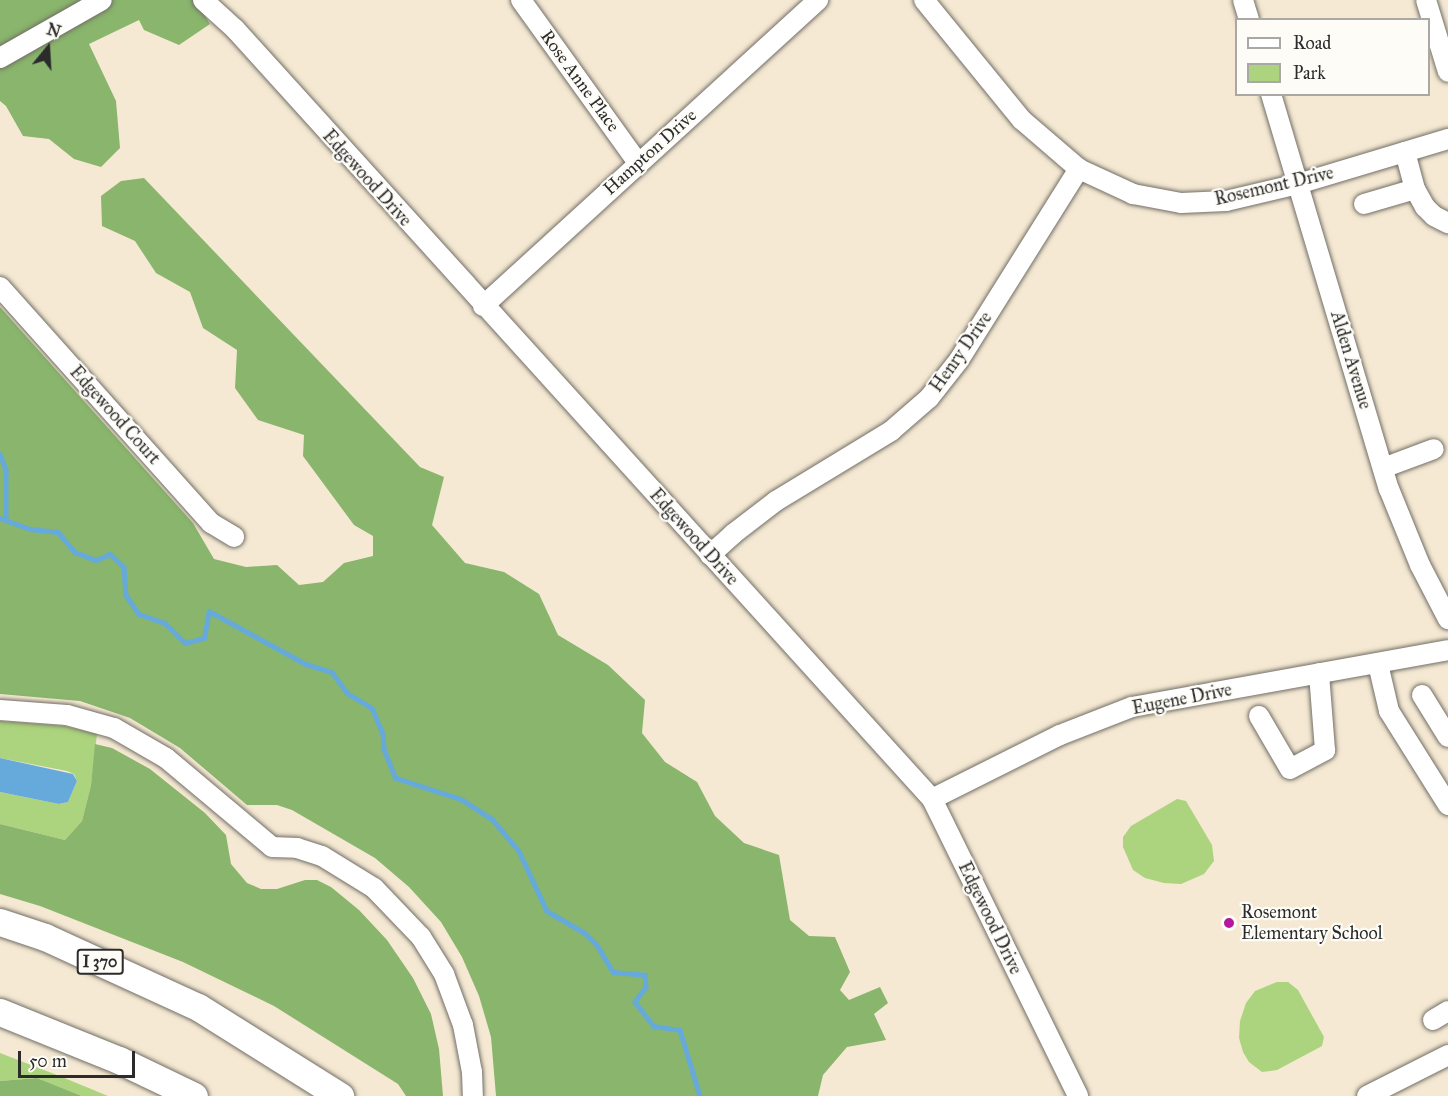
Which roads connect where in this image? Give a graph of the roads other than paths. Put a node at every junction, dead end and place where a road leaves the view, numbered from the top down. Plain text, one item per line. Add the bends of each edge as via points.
1 (102, 0) edge
2 (203, 0) edge
3 (521, 0) edge
4 (818, 0) edge
5 (924, 0) edge
6 (1243, 0) edge
7 (1426, 0) edge
8 (1248, 18) edge
9 (0, 58) edge
10 (1448, 72) edge
11 (1272, 96) edge
12 (1448, 139) edge
13 (1405, 152) junction
14 (638, 163) junction
15 (1079, 169) junction
16 (1298, 184) junction
17 (1415, 189) junction
18 (1364, 204) dead end
19 (1448, 223) edge
20 (0, 287) edge
21 (483, 306) junction
22 (1434, 449) dead end
23 (1383, 468) junction
24 (234, 537) dead end
25 (710, 555) junction
26 (1448, 620) edge
27 (1448, 650) edge
28 (1378, 664) junction
29 (1319, 674) junction
30 (1422, 695) dead end
31 (0, 710) edge
32 (1259, 716) dead end
33 (1447, 732) edge
34 (932, 799) junction
35 (1448, 805) edge
36 (0, 922) edge
37 (0, 1017) edge
38 (1448, 1055) edge
39 (194, 1096) edge
40 (340, 1096) edge
41 (473, 1096) edge
42 (1078, 1096) edge
43 (1367, 1096) edge

1 - 9 street
2 - 21 street, Edgewood Drive via 235,29
3 - 14 street, Rose Anne Place
4 - 14 street, Hampton Drive
5 - 15 street, Rosemont Drive via 1022,120
6 - 8 street
7 - 10 street
11 - 16 street, Alden Avenue
12 - 13 street, Rosemont Drive
13 - 16 street, Rosemont Drive
13 - 17 street
14 - 21 street, Hampton Drive
15 - 16 street, Rosemont Drive via 1133,194 1181,203 1226,201
15 - 25 street, Henry Drive via 959,360 929,398 891,431 776,501
16 - 23 street, Alden Avenue
17 - 18 street
17 - 19 street via 1434,216
20 - 24 street, Edgewood Court via 211,523
21 - 25 street, Edgewood Drive
22 - 23 street
23 - 26 street, Alden Avenue via 1420,565
25 - 34 street, Edgewood Drive
27 - 28 street, Eugene Drive
28 - 29 street, Eugene Drive
28 - 35 street via 1389,711
29 - 32 street via 1324,750 1290,769
29 - 34 street, Eugene Drive via 1132,707 1060,735
30 - 33 street
31 - 41 street via 83,719 114,728 166,758 272,847 297,848 322,856 374,888 421,937 444,974 469,1048
34 - 42 street, Edgewood Drive
36 - 40 highway, I 370 via 45,937 198,1007
37 - 39 highway via 38,1027
38 - 43 street

